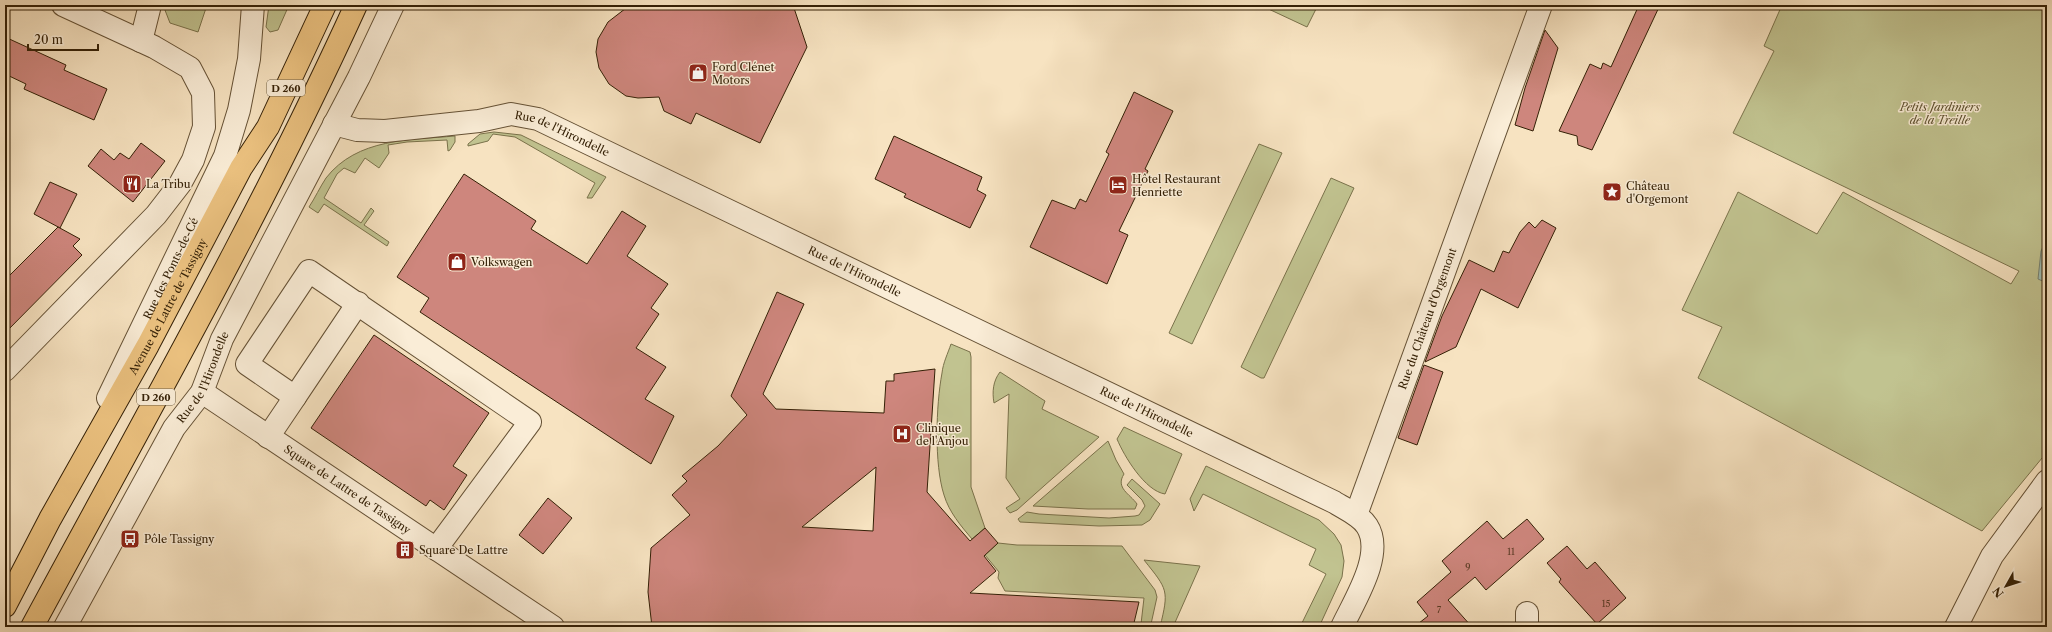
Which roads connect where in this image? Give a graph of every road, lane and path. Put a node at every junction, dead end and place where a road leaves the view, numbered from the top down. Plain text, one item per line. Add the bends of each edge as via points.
1 (63, 5) edge
2 (150, 5) edge
3 (253, 5) edge
4 (310, 5) edge
5 (325, 5) edge
6 (356, 5) edge
7 (393, 5) edge
8 (1541, 5) edge
9 (141, 41) junction
10 (334, 124) junction
11 (241, 168) junction
12 (358, 303) junction
13 (5, 370) edge
14 (202, 392) junction
15 (295, 397) junction
16 (268, 436) junction
17 (2047, 481) edge
18 (1356, 516) junction
19 (50, 520) junction
20 (436, 549) junction
21 (5, 606) edge
22 (73, 624) edge
23 (32, 627) edge
24 (553, 627) edge
25 (1342, 627) edge
26 (1956, 627) edge

1 - 9 street
2 - 9 street
3 - 19 street, Rue des Ponts-de-Cé via 249,59 242,96 225,156
4 - 11 main road, D 260 via 257,120
5 - 11 main road, Avenue de Lattre de Tassigny / D 260 via 268,127
6 - 23 main road, D 260 via 280,167
7 - 10 street, Rue de l'Hirondelle
8 - 18 street, Rue du Château d'Orgemont
9 - 13 street via 171,55 190,68 203,93 204,127 193,160 180,184 156,215
10 - 14 street, Rue de l'Hirondelle via 222,338
10 - 18 street, Rue de l'Hirondelle via 358,130 385,131 479,121 511,114 538,119 1334,502
11 - 19 main road, Avenue de Lattre de Tassigny / D 260 via 148,345
12 - 15 street
12 - 15 street via 309,271 280,314 247,364
12 - 20 street via 530,422
14 - 16 street, Square de Lattre de Tassigny
14 - 22 street, Rue de l'Hirondelle via 174,428
15 - 16 street
16 - 20 street, Square de Lattre de Tassigny
17 - 26 street via 1992,556
18 - 25 street via 1366,524 1372,536 1374,549 1362,584
19 - 21 main road, Avenue de Lattre de Tassigny / D 260
20 - 24 street, Square de Lattre de Tassigny

